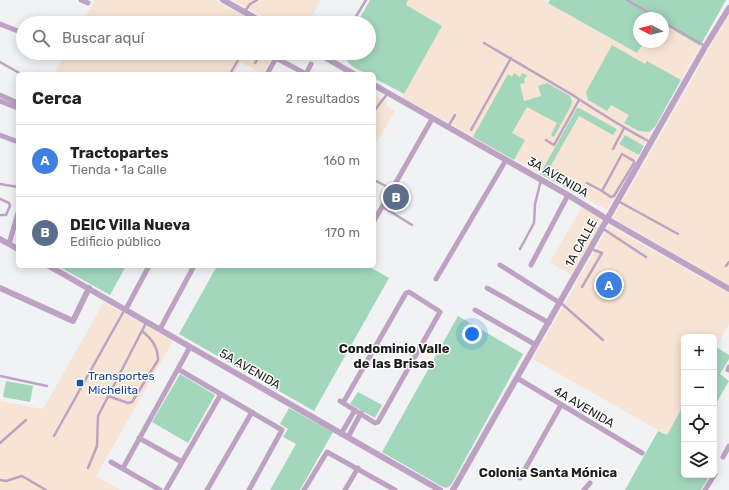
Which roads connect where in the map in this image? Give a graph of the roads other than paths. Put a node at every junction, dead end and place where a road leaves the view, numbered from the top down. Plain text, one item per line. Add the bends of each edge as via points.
1 (81, 0) edge
2 (223, 0) edge
3 (257, 0) edge
4 (366, 0) edge
5 (627, 0) edge
6 (88, 3) dead end
7 (729, 8) edge
8 (245, 12) junction
9 (647, 12) edge
10 (251, 16) edge
11 (356, 16) edge
12 (0, 24) edge
13 (669, 26) edge
14 (16, 30) edge
15 (484, 43) dead end
16 (705, 47) junction
17 (511, 58) junction
18 (238, 60) edge
19 (257, 60) edge
20 (275, 60) edge
21 (285, 60) edge
22 (331, 61) edge
23 (0, 62) edge
24 (255, 63) dead end
25 (312, 64) dead end
26 (18, 72) edge
27 (231, 72) edge
28 (268, 72) edge
29 (303, 72) edge
30 (307, 72) edge
31 (350, 72) edge
32 (376, 87) edge
33 (388, 93) junction
34 (0, 95) edge
35 (579, 100) junction
36 (0, 101) edge
37 (16, 102) edge
38 (16, 107) edge
39 (376, 108) edge
40 (455, 115) dead end
41 (432, 119) junction
42 (448, 128) junction
43 (624, 128) junction
44 (471, 130) dead end
45 (0, 136) edge
46 (546, 140) dead end
47 (16, 141) edge
48 (651, 142) junction
49 (613, 149) dead end
50 (506, 160) junction
51 (541, 180) junction
52 (376, 181) edge
53 (587, 183) dead end
54 (0, 184) edge
55 (16, 187) edge
56 (392, 190) junction
57 (602, 191) junction
58 (568, 195) junction
59 (0, 199) edge
60 (618, 200) junction
61 (382, 207) junction
62 (0, 215) edge
63 (376, 218) edge
64 (607, 219) junction
65 (16, 220) edge
66 (412, 224) dead end
67 (602, 228) junction
68 (678, 234) dead end
69 (0, 239) edge
70 (9, 244) junction
71 (16, 248) edge
72 (520, 249) dead end
73 (591, 249) junction
74 (646, 257) dead end
75 (729, 262) edge
76 (500, 265) dead end
77 (531, 265) dead end
78 (726, 266) dead end
79 (53, 268) edge
80 (148, 268) edge
81 (193, 268) edge
82 (436, 279) dead end
83 (582, 287) dead end
84 (0, 288) edge
85 (89, 288) junction
86 (487, 288) dead end
87 (729, 289) edge
88 (560, 303) junction
89 (126, 309) junction
90 (475, 310) dead end
91 (147, 321) junction
92 (549, 323) junction
93 (160, 329) junction
94 (142, 331) junction
95 (603, 340) dead end
96 (536, 345) junction
97 (190, 347) junction
98 (178, 369) junction
99 (0, 376) edge
100 (517, 378) junction
101 (47, 386) dead end
102 (221, 394) junction
103 (108, 396) junction
104 (561, 405) junction
105 (355, 410) junction
106 (252, 412) junction
107 (361, 413) junction
108 (26, 420) dead end
109 (342, 434) junction
110 (54, 436) dead end
111 (348, 437) junction
112 (140, 438) junction
113 (0, 443) edge
114 (729, 446) edge
115 (642, 453) dead end
116 (723, 457) dead end
117 (111, 462) dead end
118 (182, 462) junction
119 (88, 468) dead end
120 (123, 468) junction
121 (358, 468) junction
122 (520, 478) dead end
123 (713, 478) edge
124 (0, 480) edge
125 (590, 483) dead end
126 (387, 488) edge
127 (46, 490) edge
128 (160, 490) edge
129 (166, 490) edge
130 (208, 490) edge
131 (249, 490) edge
132 (304, 490) edge
133 (345, 490) edge
134 (395, 490) edge
135 (440, 490) edge
136 (453, 490) edge
137 (584, 490) edge
138 (706, 490) edge

1 - 6 street
2 - 8 street
3 - 8 lane via 250,4
4 - 11 lane
5 - 9 lane
7 - 16 street, 1A CALLE
8 - 10 street
12 - 14 street
13 - 16 lane
15 - 17 lane
16 - 48 street, 1A CALLE
17 - 35 lane
17 - 44 lane
18 - 27 lane
19 - 24 lane
20 - 28 street
21 - 29 street
22 - 31 street
23 - 26 lane
25 - 30 street
32 - 33 street, 3A AVENIDA
33 - 39 lane
33 - 41 street, 3A AVENIDA
34 - 37 street
35 - 43 lane
35 - 46 lane via 554,145
36 - 38 street
40 - 42 lane
41 - 42 street, 3A AVENIDA
41 - 56 street
42 - 50 street, 3A AVENIDA
43 - 48 lane
43 - 49 lane
45 - 47 street
48 - 60 street, 1A CALLE
50 - 51 street, 3A AVENIDA
50 - 82 street
51 - 58 street, 3A AVENIDA
51 - 72 lane via 534,223
52 - 56 lane
53 - 57 lane
54 - 55 lane
56 - 61 street
57 - 57 lane via 622,154 634,161 614,196 611,197
58 - 64 street, 3A AVENIDA
58 - 77 street
59 - 62 lane via 10,206 6,215
60 - 64 street, 1A CALLE
60 - 68 lane
61 - 63 street
61 - 66 lane
64 - 67 street, 1A CALLE
64 - 87 street, 3A AVENIDA
65 - 70 street
67 - 73 street, 1A CALLE
67 - 74 lane
69 - 70 street
70 - 71 street
73 - 83 lane via 602,253
73 - 88 street, 1A CALLE
75 - 78 lane
76 - 88 street
79 - 85 street, 5A AVENIDA
80 - 89 street
81 - 93 street
84 - 85 street via 72,321
85 - 89 street, 5A AVENIDA
86 - 92 street
88 - 92 street, 1A CALLE
88 - 95 lane
89 - 91 street, 5A AVENIDA
89 - 110 lane
90 - 96 street
91 - 93 street, 5A AVENIDA
91 - 94 lane
92 - 96 street, 1A CALLE
93 - 97 street, 5A AVENIDA
94 - 103 lane
94 - 103 lane via 153,341 158,360 132,402
96 - 100 street, 1A CALLE
97 - 98 street
97 - 109 street, 5A AVENIDA
98 - 102 street
98 - 112 street
99 - 101 lane
100 - 104 street, 4A AVENIDA
100 - 136 street, 1A CALLE
102 - 106 street
102 - 118 street
103 - 119 lane via 98,416 97,446
104 - 115 street, 4A AVENIDA
104 - 122 street
105 - 107 street
105 - 107 street via 341,402 406,293 409,292 440,312 378,422 375,423
105 - 109 street
106 - 130 street
106 - 131 street via 282,430
107 - 111 street
108 - 113 lane
109 - 111 street, 5A AVENIDA
111 - 135 street, 5A AVENIDA
112 - 118 street
112 - 120 street
114 - 116 street
117 - 120 street
118 - 129 street
120 - 128 street
121 - 126 street
121 - 132 street via 326,452
121 - 133 street
123 - 138 street
124 - 127 lane via 6,481 22,476
125 - 137 street
126 - 134 street

